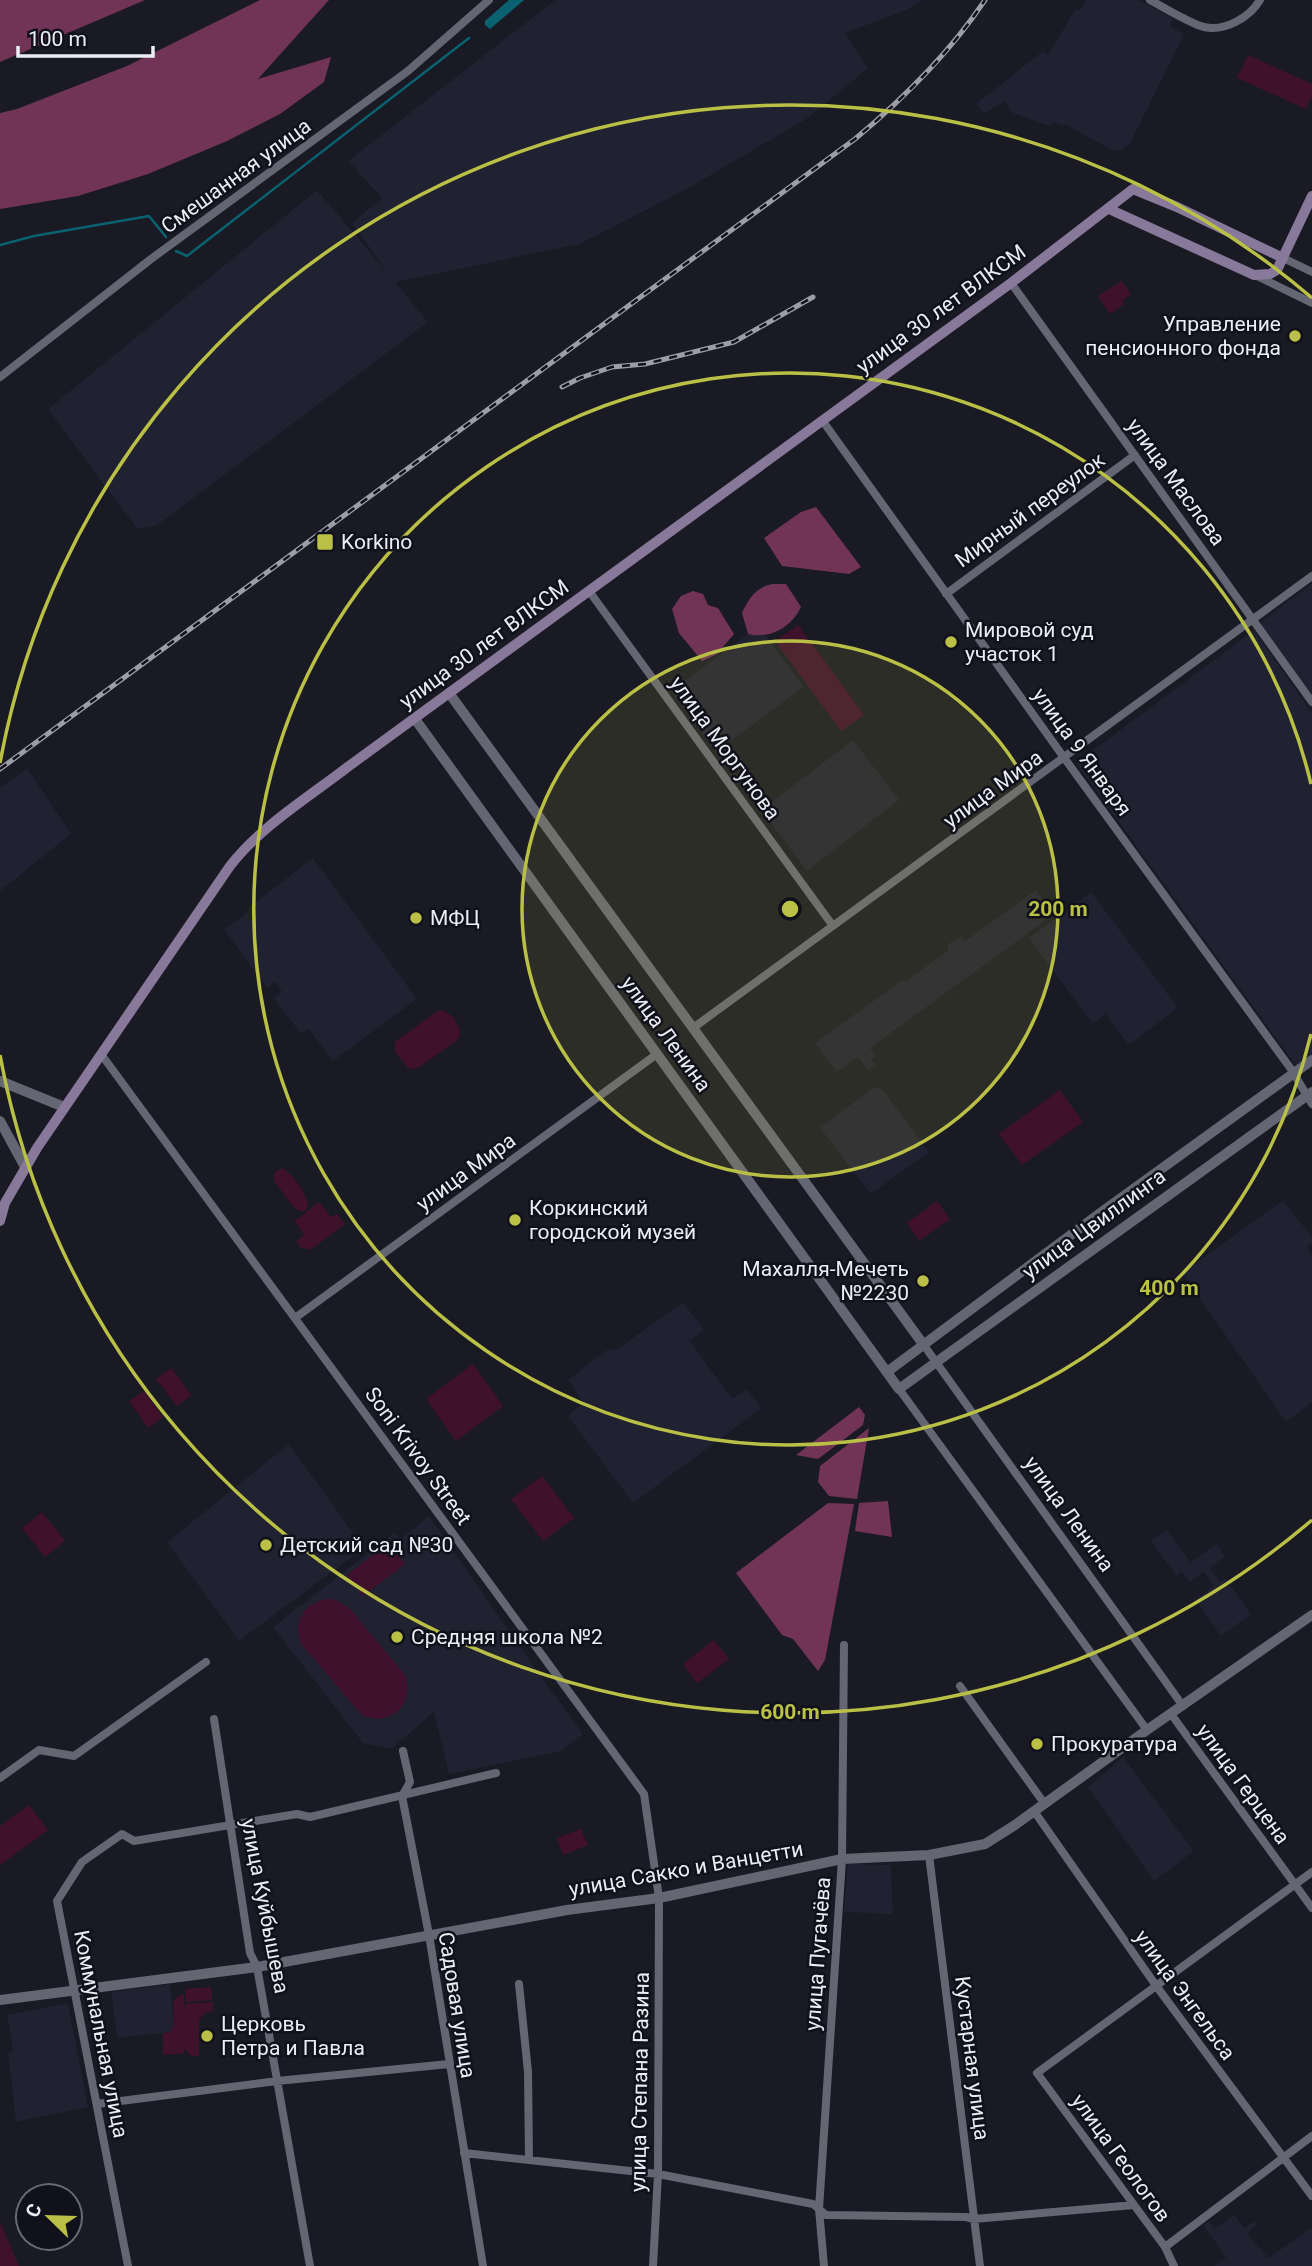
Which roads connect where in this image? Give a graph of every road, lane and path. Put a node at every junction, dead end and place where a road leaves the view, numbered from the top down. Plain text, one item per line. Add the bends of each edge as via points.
1 (489, 0) edge
2 (1150, 0) edge
3 (1260, 0) edge
4 (1312, 196) edge
5 (1109, 209) junction
6 (1283, 258) junction
7 (1312, 272) edge
8 (1254, 275) junction
9 (1011, 283) junction
10 (1312, 303) edge
11 (0, 376) edge
12 (822, 420) junction
13 (1135, 455) junction
14 (1312, 576) edge
15 (589, 591) junction
16 (946, 594) junction
17 (1254, 620) junction
18 (449, 693) junction
19 (1312, 702) edge
20 (415, 719) junction
21 (1065, 759) junction
22 (833, 926) junction
23 (693, 1028) junction
24 (101, 1054) junction
25 (657, 1054) junction
26 (1312, 1060) edge
27 (1294, 1073) junction
28 (0, 1081) edge
29 (1310, 1097) edge
30 (64, 1107) junction
31 (0, 1121) edge
32 (25, 1167) junction
33 (0, 1221) edge
34 (295, 1318) junction
35 (923, 1344) junction
36 (936, 1362) junction
37 (887, 1372) junction
38 (899, 1389) junction
39 (1312, 1615) edge
40 (844, 1645) dead end
41 (206, 1662) dead end
42 (960, 1686) dead end
43 (1183, 1706) junction
44 (1171, 1714) junction
45 (215, 1719) dead end
46 (1147, 1730) junction
47 (403, 1751) dead end
48 (496, 1773) dead end
49 (0, 1778) edge
50 (402, 1796) junction
51 (1044, 1804) junction
52 (1034, 1811) junction
53 (230, 1826) junction
54 (929, 1854) junction
55 (842, 1860) junction
56 (1312, 1872) edge
57 (1295, 1885) junction
58 (659, 1898) junction
59 (1312, 1908) edge
60 (429, 1935) junction
61 (257, 1967) junction
62 (519, 1984) dead end
63 (1157, 1987) junction
64 (76, 1990) junction
65 (0, 2000) edge
66 (449, 2064) junction
67 (277, 2081) junction
68 (97, 2104) junction
69 (1312, 2136) edge
70 (464, 2153) junction
71 (1282, 2157) junction
72 (529, 2160) junction
73 (658, 2174) junction
74 (1312, 2196) edge
75 (1134, 2205) junction
76 (819, 2209) junction
77 (974, 2219) junction
78 (1165, 2246) junction
79 (128, 2266) edge
80 (310, 2266) edge
81 (483, 2266) edge
82 (653, 2266) edge
83 (824, 2266) edge
84 (980, 2266) edge
85 (1174, 2266) edge

1 - 11 street, Смешанная улица via 408,71
2 - 3 street via 1204,27 1226,26 1253,12
4 - 6 main road
5 - 6 main road, улица 30 лет ВЛКСМ via 1135,189
5 - 8 main road
5 - 9 main road, улица 30 лет ВЛКСМ
6 - 7 street
6 - 8 main road via 1277,270
8 - 10 street
9 - 12 main road, улица 30 лет ВЛКСМ
9 - 13 street, улица Маслова
12 - 15 main road, улица 30 лет ВЛКСМ
12 - 16 street, улица 9 Января
13 - 16 street, Мирный переулок
13 - 17 street, улица Маслова
14 - 17 street, улица Мира
15 - 18 main road, улица 30 лет ВЛКСМ
15 - 22 street, улица Моргунова
16 - 21 street, улица 9 Января
17 - 19 street, улица Маслова
17 - 21 street, улица Мира
18 - 20 main road, улица 30 лет ВЛКСМ
18 - 23 street, улица Ленина
20 - 24 main road, улица 30 лет ВЛКСМ via 242,851
20 - 25 street, улица Ленина
21 - 22 street, улица Мира
21 - 27 street, улица 9 Января
22 - 23 street, улица Мира
23 - 35 street, улица Ленина
24 - 30 main road, улица 30 лет ВЛКСМ
24 - 34 street, Soni Krivoy Street
25 - 34 street, улица Мира
25 - 37 street, улица Ленина
26 - 27 street, улица Цвиллинга
27 - 29 street, улица 9 Января
27 - 35 street, улица Цвиллинга
28 - 30 street
29 - 36 street, улица Цвиллинга
30 - 32 main road, улица 30 лет ВЛКСМ
31 - 32 street
32 - 33 main road, улица 30 лет ВЛКСМ
34 - 58 street, Soni Krivoy Street via 644,1794
35 - 36 street, улица Ленина
35 - 37 street
36 - 38 street, улица Цвиллинга
36 - 43 street, улица Ленина
37 - 38 street, улица Ленина
38 - 46 street, улица Ленина
39 - 43 street, улица Сакко и Ванцетти
40 - 55 street, улица Пугачёва
41 - 49 street via 74,1756 39,1750
42 - 51 street
43 - 44 street, улица Сакко и Ванцетти
44 - 46 street, улица Сакко и Ванцетти
44 - 57 street, улица Герцена
45 - 53 street, улица Куйбышева
46 - 51 street, улица Сакко и Ванцетти
47 - 50 street, Садовая улица via 410,1782
48 - 50 street
50 - 53 street via 310,1817 297,1814
50 - 60 street, Садовая улица
51 - 52 street, улица Сакко и Ванцетти
52 - 54 street, улица Сакко и Ванцетти via 985,1844
52 - 63 street, улица Энгельса
53 - 61 street, улица Куйбышева via 250,1953
53 - 64 street, Коммунальная улица via 134,1841 122,1835 82,1862 57,1901
54 - 55 street, улица Сакко и Ванцетти
54 - 77 street, Кустарная улица
55 - 58 street, улица Сакко и Ванцетти
55 - 76 street, улица Пугачёва
56 - 57 street
57 - 59 street, улица Герцена
57 - 63 street
58 - 60 street, улица Сакко и Ванцетти
58 - 73 street, улица Степана Разина
60 - 61 street, улица Сакко и Ванцетти
60 - 66 street, Садовая улица
61 - 64 street, улица Сакко и Ванцетти
61 - 67 street, улица Куйбышева
62 - 72 street via 528,2072
63 - 71 street, улица Энгельса
63 - 75 street, улица Геологов via 1037,2073
64 - 65 street, улица Сакко и Ванцетти
64 - 68 street, Коммунальная улица
66 - 67 street
66 - 70 street, Садовая улица
67 - 68 street
67 - 80 street, улица Куйбышева
68 - 79 street, Коммунальная улица
69 - 71 street
70 - 72 street
70 - 81 street, Садовая улица
71 - 74 street, улица Энгельса
71 - 78 street
72 - 73 street
73 - 76 street via 813,2204
73 - 82 street, улица Степана Разина
75 - 77 street
75 - 78 street, улица Геологов
76 - 77 street via 826,2215
76 - 83 street, улица Пугачёва
77 - 84 street, Кустарная улица
78 - 85 street, улица Геологов

